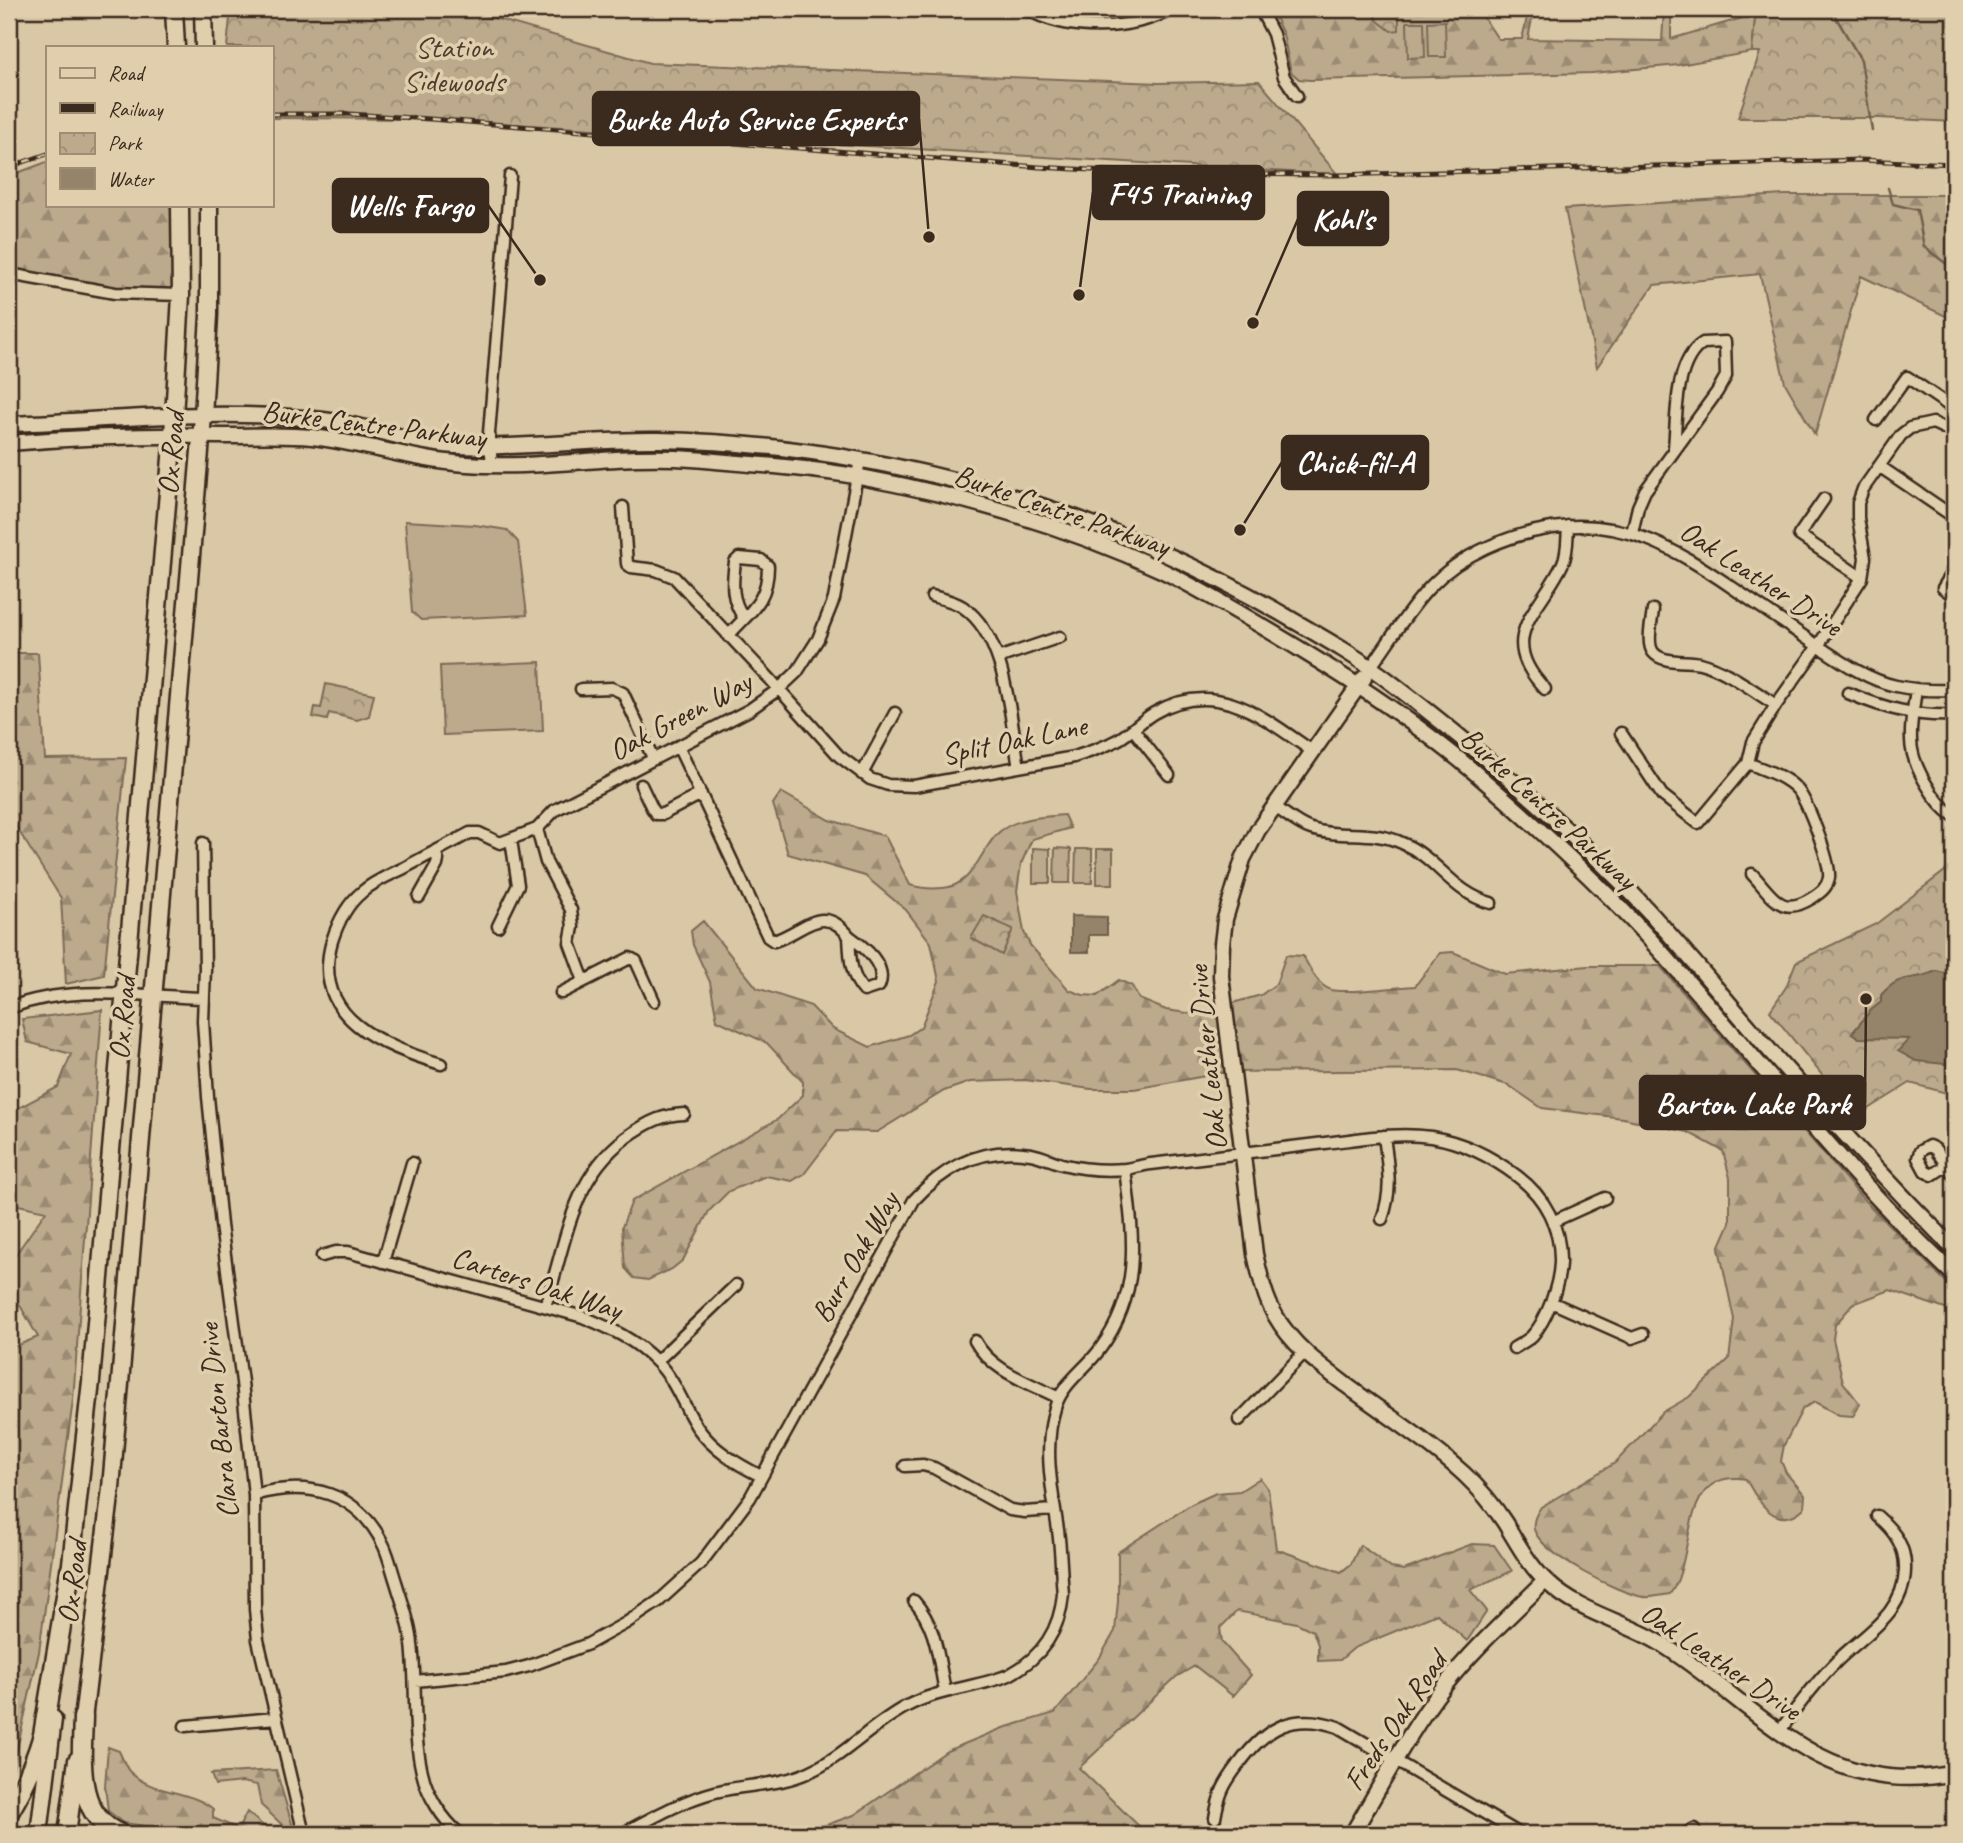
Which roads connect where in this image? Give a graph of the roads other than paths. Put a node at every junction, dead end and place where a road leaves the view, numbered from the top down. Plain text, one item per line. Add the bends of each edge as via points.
1 (174, 9) edge
2 (203, 9) edge
3 (1026, 9) edge
4 (1077, 9) edge
5 (1173, 9) edge
6 (1260, 9) edge
7 (1073, 24) junction
8 (176, 46) edge
9 (204, 46) edge
10 (1297, 96) dead end
11 (510, 176) dead end
12 (180, 206) edge
13 (209, 206) edge
14 (9, 274) edge
15 (181, 295) junction
16 (1954, 409) edge
17 (203, 416) junction
18 (175, 417) junction
19 (1876, 420) dead end
20 (9, 424) edge
21 (1954, 433) edge
22 (173, 435) junction
23 (201, 436) junction
24 (9, 443) edge
25 (490, 446) junction
26 (1674, 448) junction
27 (860, 460) junction
28 (492, 465) junction
29 (1879, 466) junction
30 (857, 477) junction
31 (1824, 499) dead end
32 (623, 507) dead end
33 (1954, 517) edge
34 (1028, 520) junction
35 (1568, 526) junction
36 (1632, 533) junction
37 (1132, 539) junction
38 (1954, 570) edge
39 (1862, 578) junction
40 (932, 596) dead end
41 (1954, 596) edge
42 (1653, 610) dead end
43 (744, 618) junction
44 (728, 636) junction
45 (1060, 637) dead end
46 (1818, 646) junction
47 (998, 658) junction
48 (1370, 668) junction
49 (1359, 684) junction
50 (581, 689) dead end
51 (779, 689) junction
52 (1545, 689) dead end
53 (1916, 689) junction
54 (1954, 690) edge
55 (1848, 693) dead end
56 (1776, 705) junction
57 (895, 713) dead end
58 (1913, 714) junction
59 (1954, 715) edge
60 (1133, 729) junction
61 (1621, 733) dead end
62 (678, 746) junction
63 (1312, 751) junction
64 (653, 758) junction
65 (1748, 763) junction
66 (1019, 767) junction
67 (862, 774) junction
68 (1169, 775) dead end
69 (641, 785) dead end
70 (701, 794) junction
71 (1274, 806) junction
72 (1954, 816) edge
73 (537, 829) junction
74 (511, 840) junction
75 (203, 843) dead end
76 (435, 851) junction
77 (1752, 874) dead end
78 (419, 897) dead end
79 (1492, 903) dead end
80 (498, 926) dead end
81 (849, 936) junction
82 (584, 981) junction
83 (561, 993) dead end
84 (9, 994) edge
85 (123, 995) junction
86 (152, 996) junction
87 (203, 998) junction
88 (654, 1001) dead end
89 (11, 1007) edge
90 (441, 1065) dead end
91 (684, 1114) dead end
92 (1384, 1136) junction
93 (1243, 1153) junction
94 (412, 1163) dead end
95 (1947, 1165) dead end
96 (1125, 1169) junction
97 (1954, 1175) edge
98 (1605, 1198) dead end
99 (1382, 1219) dead end
100 (1554, 1220) junction
101 (1954, 1250) edge
102 (322, 1256) dead end
103 (383, 1262) junction
104 (1954, 1275) edge
105 (737, 1285) dead end
106 (1551, 1302) junction
107 (545, 1306) junction
108 (1643, 1334) dead end
109 (975, 1341) dead end
110 (1514, 1348) dead end
111 (1304, 1353) junction
112 (657, 1361) junction
113 (1059, 1398) junction
114 (1239, 1420) dead end
115 (905, 1466) dead end
116 (761, 1476) junction
117 (254, 1495) junction
118 (1054, 1510) junction
119 (1877, 1516) dead end
120 (70, 1571) junction
121 (1545, 1581) junction
122 (914, 1601) dead end
123 (415, 1681) junction
124 (945, 1691) junction
125 (83, 1717) junction
126 (276, 1718) junction
127 (185, 1726) dead end
128 (1779, 1732) junction
129 (1395, 1760) junction
130 (1954, 1773) edge
131 (9, 1812) edge
132 (1215, 1818) dead end
133 (39, 1834) edge
134 (68, 1834) edge
135 (120, 1834) edge
136 (304, 1834) edge
137 (460, 1834) edge
138 (622, 1834) edge
139 (1352, 1834) edge
140 (1520, 1834) edge

1 - 8 main road
2 - 9 main road
3 - 7 street
4 - 7 street
5 - 7 street via 1118,25
6 - 10 street via 1273,34 1284,77
11 - 25 street
12 - 15 main road, Ox Road
13 - 17 main road, Ox Road
14 - 15 street via 115,293
15 - 18 main road, Ox Road
16 - 19 street via 1907,377
17 - 18 main road, Burke Centre Parkway
17 - 23 main road, Ox Road
17 - 25 main road, Burke Centre Parkway via 326,420 449,446
18 - 20 main road, Burke Centre Parkway
18 - 22 main road, Ox Road
21 - 29 street via 1933,423 1910,428
22 - 23 main road, Burke Centre Parkway
22 - 24 main road, Burke Centre Parkway
22 - 85 main road, Ox Road
23 - 28 main road, Burke Centre Parkway via 311,437 432,460
23 - 86 main road, Ox Road
25 - 27 main road, Burke Centre Parkway via 658,440 816,452
25 - 28 street
26 - 26 street via 1726,376 1725,342 1703,343 1691,354 1679,385
26 - 36 street via 1645,491
27 - 30 street, Oak Green Way
27 - 37 main road, Burke Centre Parkway via 1016,496
28 - 30 main road, Burke Centre Parkway via 686,458
29 - 33 street
29 - 39 street via 1858,503 1865,558
30 - 34 main road, Burke Centre Parkway
30 - 51 street, Oak Green Way via 829,616 806,659
31 - 39 street via 1799,535
32 - 44 street, Split Oak Lane via 627,564 667,573
34 - 37 main road via 1048,519 1119,546 1127,547
34 - 49 main road, Burke Centre Parkway via 1159,569
35 - 36 street, Oak Leather Drive
35 - 48 street, Oak Leather Drive via 1508,539 1475,553 1448,572 1414,605
35 - 52 street via 1562,565 1524,631 1526,662
36 - 46 street, Oak Leather Drive via 1681,554
37 - 48 main road, Burke Centre Parkway via 1210,574
38 - 41 street via 1942,588
39 - 46 street
40 - 47 street via 970,613
42 - 56 street via 1650,643 1658,657 1723,672
43 - 43 street via 765,590 768,566 761,560 739,558 735,562 733,595
43 - 44 street
44 - 51 street, Split Oak Lane
45 - 47 street
46 - 53 street, Oak Leather Drive via 1865,674
46 - 56 street
47 - 66 street
48 - 49 main road, Oak Leather Drive
48 - 101 main road, Burke Centre Parkway via 1494,767 1619,880 1836,1125
49 - 63 main road, Oak Leather Drive
49 - 104 main road, Burke Centre Parkway via 1471,769 1611,898 1868,1187
50 - 64 street via 623,692
51 - 62 street, Oak Green Way via 749,710
51 - 67 street, Split Oak Lane via 839,756
53 - 54 street, Oak Leather Drive
53 - 58 street
55 - 58 street
56 - 65 street via 1753,743
57 - 67 street
58 - 59 street
58 - 72 street via 1915,757 1931,794
60 - 63 street, Split Oak Lane via 1171,705 1193,699 1217,700 1255,713
60 - 66 street, Split Oak Lane via 1095,751
60 - 68 street
61 - 65 street via 1662,795 1698,822
62 - 64 street, Oak Green Way
62 - 70 street
63 - 71 main road, Oak Leather Drive
64 - 73 street, Oak Green Way via 555,810
65 - 77 street via 1786,779 1801,794 1829,879 1823,891 1799,906 1788,907 1777,902
66 - 67 street, Split Oak Lane via 914,786 888,785
69 - 70 street via 656,814
70 - 81 street via 768,937 774,941 826,918
71 - 79 street via 1311,829 1371,833 1405,844 1470,896
71 - 93 main road, Oak Leather Drive via 1243,859 1227,908 1222,944 1221,976
73 - 74 street, Oak Green Way
73 - 82 street via 546,862 570,910 570,943
74 - 76 street via 500,843 479,833 470,834
74 - 80 street via 518,885
75 - 87 street, Clara Barton Drive
76 - 78 street via 437,865
76 - 90 street via 361,892 338,920 329,951 329,975 335,998 355,1025 373,1038
81 - 81 street via 850,964 860,987 869,991 879,986 881,974 870,952
82 - 83 street
82 - 88 street via 630,958 636,961
84 - 89 street
85 - 86 street
85 - 89 street via 55,994
85 - 120 main road, Ox Road via 91,1381
86 - 87 street
86 - 125 main road, Ox Road via 111,1488
87 - 117 street, Clara Barton Drive via 213,1154
91 - 107 street via 650,1122 616,1146 593,1171 576,1202
92 - 93 street, Burr Oak Way
92 - 99 street via 1390,1190
92 - 100 street, Burr Oak Way via 1431,1137 1481,1153 1528,1184
93 - 96 street, Burr Oak Way
93 - 111 main road, Oak Leather Drive via 1261,1283 1275,1315
94 - 103 street
95 - 97 street
96 - 113 street via 1133,1246 1125,1303 1104,1344
96 - 116 street, Burr Oak Way via 1079,1168 1032,1154 1004,1152 962,1162 931,1181 904,1214
98 - 100 street
100 - 106 street, Burr Oak Way via 1560,1267
102 - 103 street, Carters Oak Way via 348,1252
103 - 107 street, Carters Oak Way
105 - 112 street
106 - 108 street via 1632,1338
106 - 110 street, Burr Oak Way via 1531,1337
107 - 112 street, Carters Oak Way via 612,1329
109 - 113 street via 994,1364
111 - 114 street
111 - 121 main road, Oak Leather Drive via 1463,1474 1503,1520
112 - 116 street, Carters Oak Way via 708,1440
113 - 118 street via 1049,1440
115 - 118 street via 934,1468 1010,1510
116 - 123 street, Burr Oak Way via 738,1517 701,1563 626,1623 588,1644 529,1666
117 - 123 street via 288,1488 323,1491 350,1505 372,1525 385,1547 409,1625
117 - 126 street, Clara Barton Drive via 257,1630
118 - 124 street via 1063,1594 1061,1614 1049,1640 1032,1660 1009,1675
119 - 128 street via 1896,1536 1903,1553 1905,1578 1900,1596 1882,1621 1825,1673
120 - 131 highway via 43,1735 27,1780
120 - 133 main road, Ox Road
121 - 128 main road, Oak Leather Drive via 1582,1607 1666,1647
121 - 129 main road, Freds Oak Road via 1446,1684
122 - 124 street via 933,1631
123 - 137 street via 421,1771 433,1800
124 - 138 street via 904,1708 808,1773 695,1798
125 - 134 main road, Ox Road
125 - 135 highway via 86,1797 103,1825
126 - 127 street
126 - 136 street, Clara Barton Drive
128 - 130 main road, Oak Leather Drive via 1820,1758 1866,1773 1894,1777
129 - 132 street via 1324,1722 1283,1725 1259,1739 1240,1762 1221,1789
129 - 139 main road, Freds Oak Road
129 - 140 street

